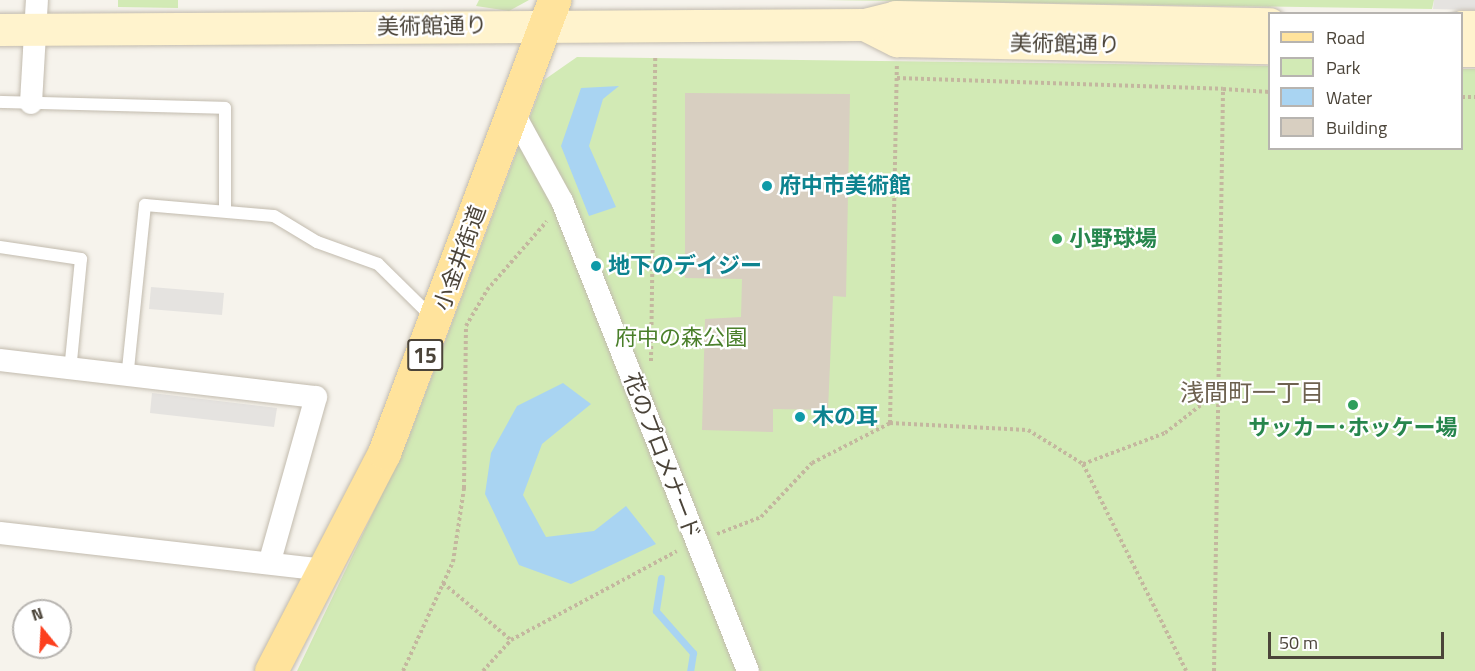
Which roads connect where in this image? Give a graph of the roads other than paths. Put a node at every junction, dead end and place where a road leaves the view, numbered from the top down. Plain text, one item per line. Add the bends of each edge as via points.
1 (550, 12) edge
2 (36, 15) edge
3 (1268, 24) edge
4 (865, 26) junction
5 (0, 30) edge
6 (1268, 48) edge
7 (0, 102) edge
8 (32, 103) junction
9 (513, 112) junction
10 (225, 209) junction
11 (0, 247) edge
12 (437, 322) junction
13 (0, 360) edge
14 (70, 372) junction
15 (127, 379) junction
16 (0, 533) edge
17 (270, 561) junction
18 (325, 570) junction
19 (271, 671) edge
20 (748, 671) edge

1 - 2 street, 美術館通り
1 - 4 street, 美術館通り
1 - 9 main road, 小金井街道 / 15
2 - 5 street, 美術館通り
2 - 8 street
3 - 4 street, 美術館通り via 896,17
4 - 6 street, 美術館通り via 897,41
7 - 8 lane
8 - 10 lane via 225,108
9 - 12 main road, 小金井街道 / 15
9 - 20 street, 花のプロメナード via 562,201
10 - 12 lane via 274,216 317,242 378,264
10 - 15 lane via 145,205
11 - 14 lane via 81,259
12 - 18 main road, 小金井街道 / 15 via 384,453
13 - 14 street
14 - 15 street
15 - 17 street via 316,397
16 - 17 street
17 - 18 street
18 - 19 main road, 小金井街道 / 15

